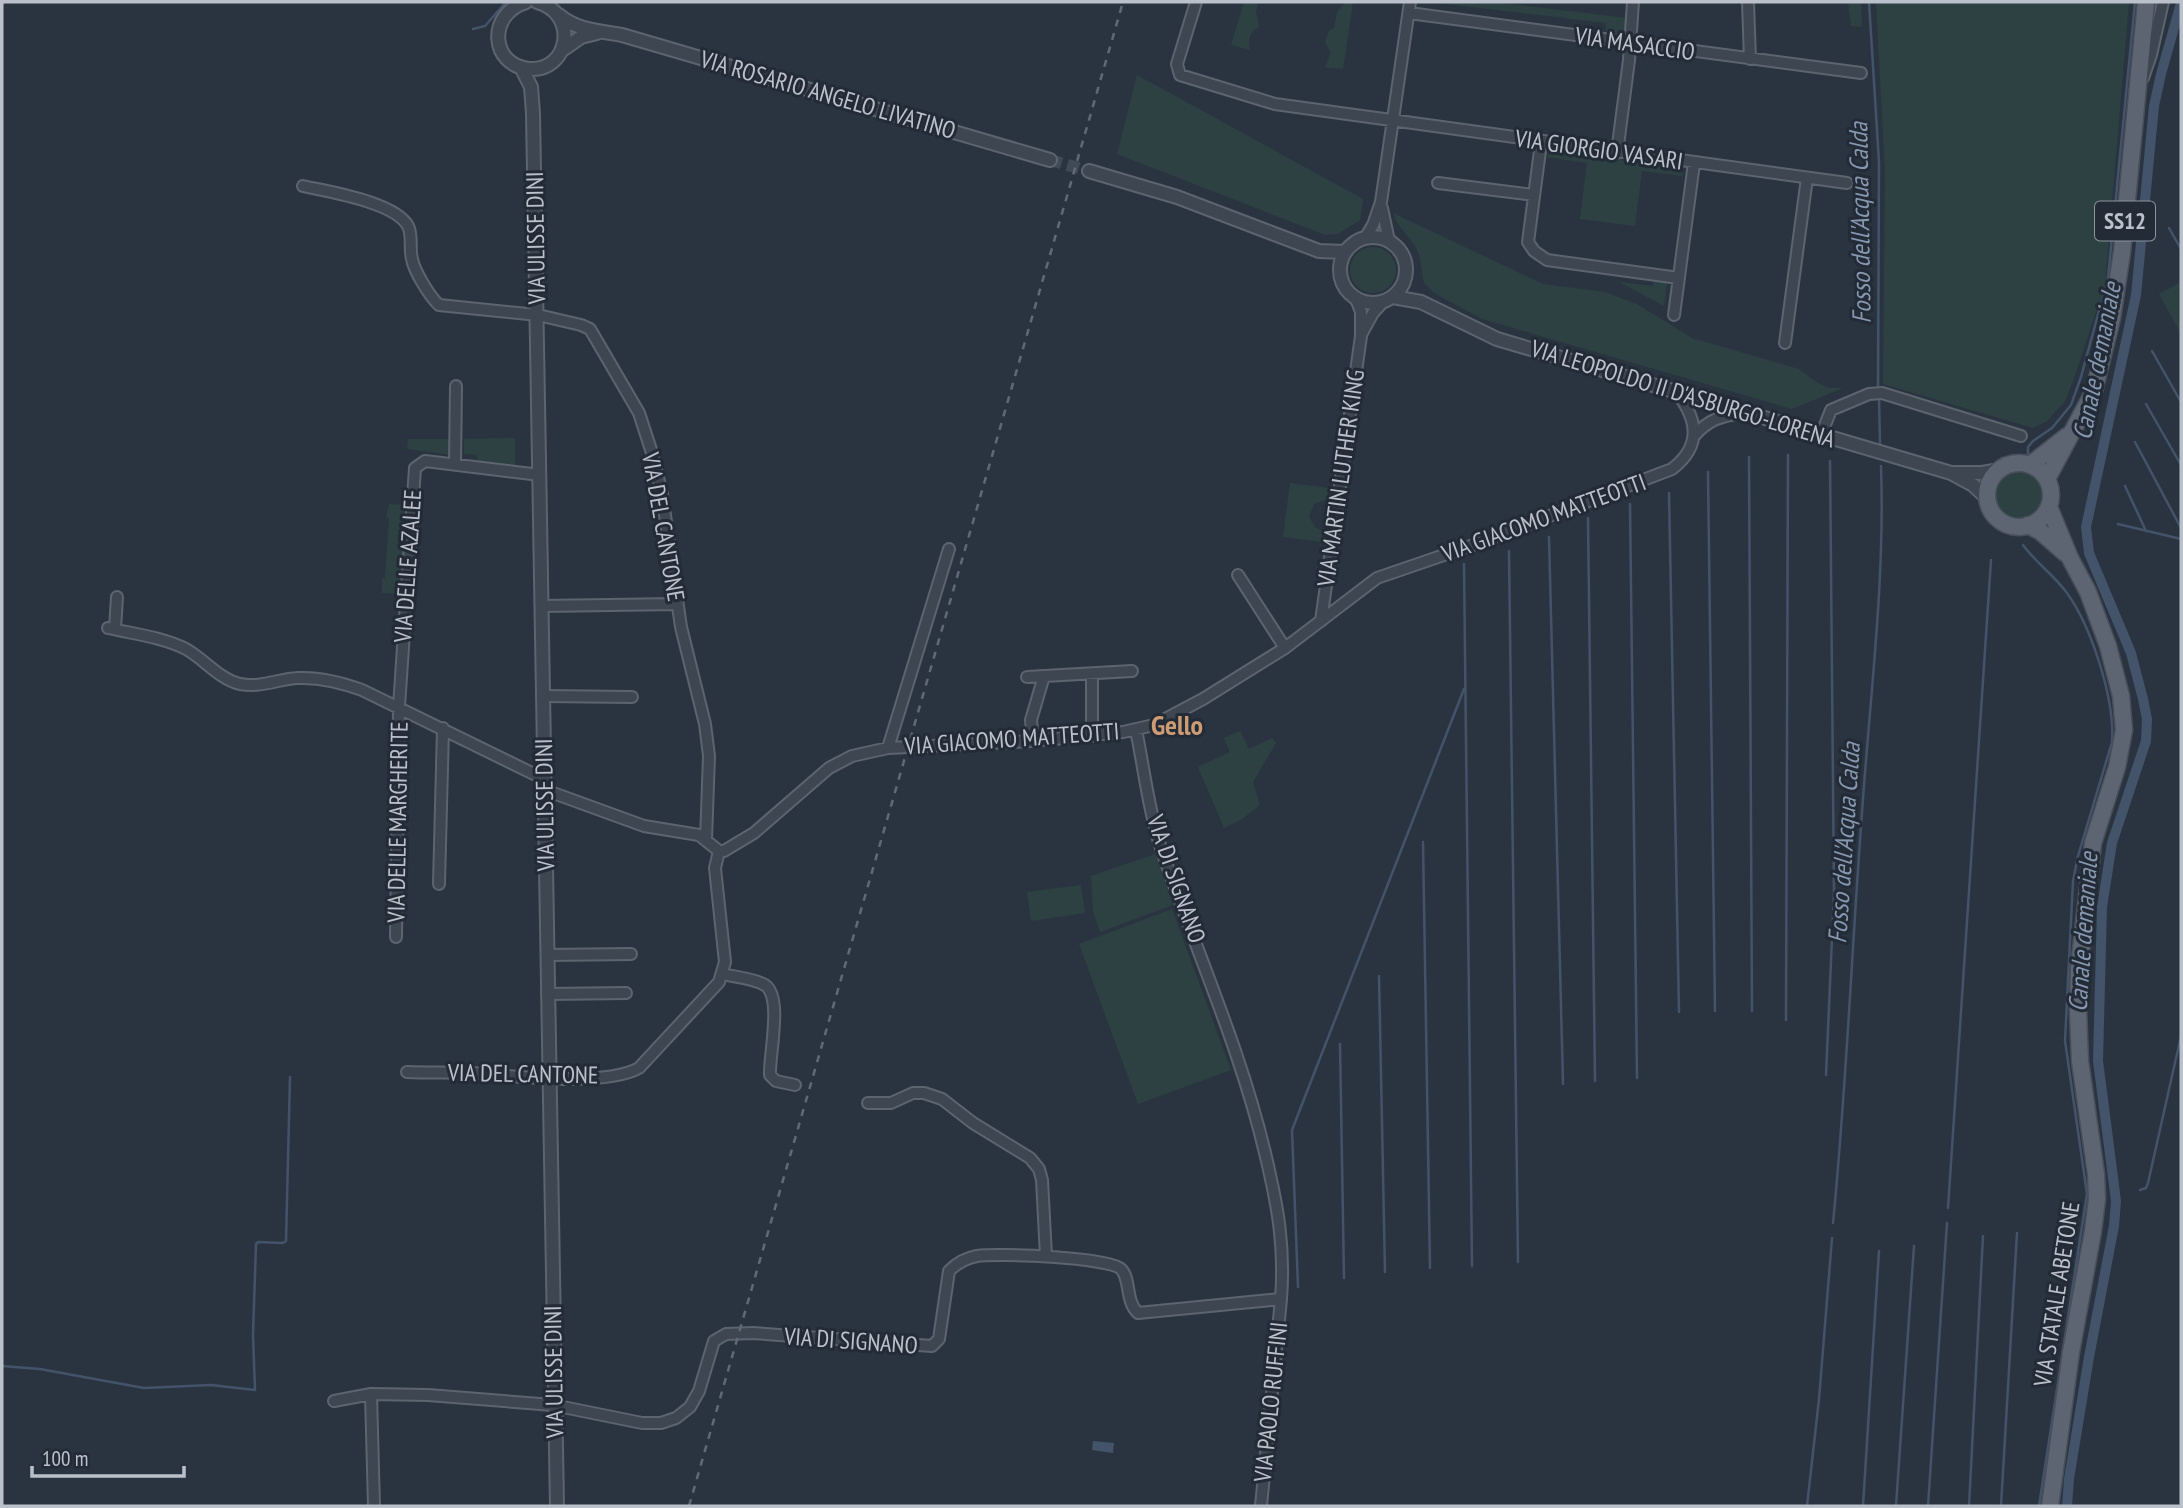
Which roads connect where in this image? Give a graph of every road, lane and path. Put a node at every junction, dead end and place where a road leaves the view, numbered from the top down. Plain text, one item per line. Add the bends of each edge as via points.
1 (541, 2) edge
2 (1196, 2) edge
3 (1633, 2) edge
4 (1748, 2) edge
5 (520, 3) edge
6 (1410, 7) edge
7 (2153, 7) edge
8 (559, 15) junction
9 (605, 32) junction
10 (1631, 43) junction
11 (561, 51) junction
12 (1750, 59) junction
13 (543, 66) junction
14 (521, 67) junction
15 (1861, 73) dead end
16 (533, 103) junction
17 (1392, 122) junction
18 (1542, 142) junction
19 (1617, 153) junction
20 (1050, 160) tunnel mouth
21 (1694, 163) junction
22 (1089, 171) tunnel mouth
23 (1807, 178) junction
24 (1438, 183) dead end
25 (1847, 183) dead end
26 (303, 186) dead end
27 (1534, 195) junction
28 (1381, 202) junction
29 (1365, 238) junction
30 (1389, 241) junction
31 (1320, 251) junction
32 (1345, 252) junction
33 (1339, 271) junction
34 (1405, 276) junction
35 (1679, 278) junction
36 (1356, 299) junction
37 (1388, 299) junction
38 (1421, 302) junction
39 (538, 315) junction
40 (1674, 315) dead end
41 (1361, 336) junction
42 (1785, 343) dead end
43 (456, 387) dead end
44 (1676, 393) junction
45 (1744, 413) junction
46 (2071, 432) junction
47 (1821, 435) junction
48 (1694, 436) junction
49 (2021, 436) dead end
50 (455, 463) junction
51 (2030, 465) junction
52 (2000, 470) junction
53 (1951, 473) junction
54 (540, 475) junction
55 (2047, 479) junction
56 (1987, 499) junction
57 (2049, 507) junction
58 (2028, 526) junction
59 (948, 550) dead end
60 (2070, 558) junction
61 (1238, 575) dead end
62 (117, 597) dead end
63 (677, 604) junction
64 (542, 606) junction
65 (1321, 621) junction
66 (1285, 648) junction
67 (1132, 671) dead end
68 (1091, 674) junction
69 (1044, 676) junction
70 (1027, 677) dead end
71 (543, 696) junction
72 (632, 697) dead end
73 (399, 707) junction
74 (443, 728) junction
75 (1136, 730) junction
76 (1092, 736) junction
77 (1033, 741) junction
78 (888, 748) junction
79 (544, 785) junction
80 (706, 840) junction
81 (719, 851) junction
82 (439, 884) dead end
83 (396, 937) dead end
84 (631, 954) dead end
85 (547, 956) junction
86 (722, 974) junction
87 (626, 993) dead end
88 (547, 994) junction
89 (407, 1072) dead end
90 (549, 1078) junction
91 (795, 1086) dead end
92 (868, 1103) dead end
93 (1046, 1256) junction
94 (1281, 1299) junction
95 (372, 1394) junction
96 (334, 1401) dead end
97 (554, 1405) junction
98 (374, 1506) edge
99 (557, 1506) edge
100 (1261, 1506) edge
101 (2050, 1506) edge

1 - 8 street
2 - 17 street, VIA GIORGIO VASARI via 1177,64 1185,78 1275,104
3 - 10 street
4 - 12 street
5 - 14 street via 501,20 498,41 508,60
6 - 10 street, VIA MASACCIO
6 - 17 street
7 - 46 main road, SS12 via 2137,93 2112,318 2094,391
8 - 9 street, VIA ROSARIO ANGELO LIVATINO via 569,24
8 - 11 street via 565,32
9 - 11 street via 581,37
9 - 20 street, VIA ROSARIO ANGELO LIVATINO
10 - 12 street, VIA MASACCIO
10 - 19 street
11 - 13 street
12 - 15 street, VIA MASACCIO
13 - 14 street
13 - 16 street
14 - 16 street
16 - 39 street, VIA ULISSE DINI
17 - 18 street, VIA GIORGIO VASARI
17 - 28 street
18 - 19 street, VIA GIORGIO VASARI
18 - 27 street
19 - 21 street, VIA GIORGIO VASARI
21 - 23 street, VIA GIORGIO VASARI
21 - 35 street
22 - 31 street via 1177,197
23 - 25 street, VIA GIORGIO VASARI
23 - 42 street
24 - 27 street
26 - 39 street, VIA DEL CANTONE via 367,200 405,221 410,229 412,261 439,305
27 - 35 street via 1528,242 1547,260
28 - 29 street
28 - 30 street
29 - 30 street
29 - 32 street
30 - 34 street via 1403,256
31 - 32 street
31 - 33 street
32 - 33 street
33 - 36 street via 1344,287
34 - 37 street
34 - 38 street
35 - 40 street
36 - 37 street via 1369,303
36 - 41 street
37 - 38 street, VIA LEOPOLDO II D'ASBURGO-LORENA
37 - 41 street via 1373,313
38 - 44 street, VIA LEOPOLDO II D'ASBURGO-LORENA via 1497,339
39 - 54 street, VIA ULISSE DINI
39 - 63 street, VIA DEL CANTONE via 590,330 639,413 662,494
41 - 65 street, VIA MARTIN LUTHER KING
43 - 50 street
44 - 45 street, VIA LEOPOLDO II D'ASBURGO-LORENA
44 - 48 street via 1692,416
45 - 47 street, VIA LEOPOLDO II D'ASBURGO-LORENA
45 - 48 street, VIA GIACOMO MATTEOTTI via 1719,416
46 - 51 main road
46 - 55 main road
47 - 49 street via 1831,410 1878,393
47 - 53 street, VIA LEOPOLDO II D'ASBURGO-LORENA
48 - 65 street, VIA GIACOMO MATTEOTTI via 1689,451 1672,469 1377,578
50 - 54 street, VIA DELLE AZALEE
50 - 73 street, VIA DELLE AZALEE via 425,461 415,468
51 - 52 main road via 2014,463
51 - 55 main road
52 - 53 street
52 - 56 main road via 1990,483
53 - 56 street
54 - 64 street, VIA ULISSE DINI
55 - 57 main road
56 - 58 main road via 2000,520
57 - 58 main road
57 - 60 main road, VIA STATALE ABETONE
58 - 60 main road, VIA STATALE ABETONE
59 - 78 street
60 - 101 main road, VIA STATALE ABETONE via 2108,646 2121,695 2124,730 2093,844 2079,968 2080,1060 2096,1199
61 - 66 street
62 - 73 street via 111,629 174,643 237,683 257,686 299,678 345,684
63 - 64 street
63 - 80 street, VIA DEL CANTONE via 708,746
64 - 71 street, VIA ULISSE DINI
65 - 66 street, VIA GIACOMO MATTEOTTI
66 - 75 street, VIA GIACOMO MATTEOTTI via 1181,712
67 - 68 street
68 - 69 street
68 - 76 street
69 - 70 street
69 - 77 street via 1031,720
71 - 72 street
71 - 79 street, VIA ULISSE DINI
73 - 74 street
73 - 83 street, VIA DELLE MARGHERITE
74 - 79 street
74 - 82 street
75 - 76 street, VIA GIACOMO MATTEOTTI
75 - 94 street, VIA DI SIGNANO via 1156,833 1259,1128 1282,1233
76 - 77 street, VIA GIACOMO MATTEOTTI
77 - 78 street, VIA GIACOMO MATTEOTTI
78 - 81 street, VIA GIACOMO MATTEOTTI via 829,768 754,833
79 - 80 street via 644,826 691,833
79 - 85 street, VIA ULISSE DINI
80 - 81 street
81 - 86 street via 715,868 725,962
84 - 85 street
85 - 88 street, VIA ULISSE DINI
86 - 90 street, VIA DEL CANTONE via 639,1068 623,1075
86 - 91 street via 756,982 771,991 770,1075
87 - 88 street
88 - 90 street, VIA ULISSE DINI
89 - 90 street, VIA DEL CANTONE
90 - 97 street, VIA ULISSE DINI
92 - 93 street via 891,1103 913,1093 943,1099 972,1123 1030,1158 1042,1180
93 - 94 street, VIA DI SIGNANO via 1120,1268 1138,1313
93 - 97 street, VIA DI SIGNANO via 980,1255 955,1265 949,1271 938,1342 932,1346 726,1334 711,1345 699,1391 687,1411 676,1418 642,1423
94 - 100 street, VIA PAOLO RUFFINI
95 - 96 street, VIA DI SIGNANO
95 - 97 street, VIA DI SIGNANO
95 - 98 street
97 - 99 street, VIA ULISSE DINI

